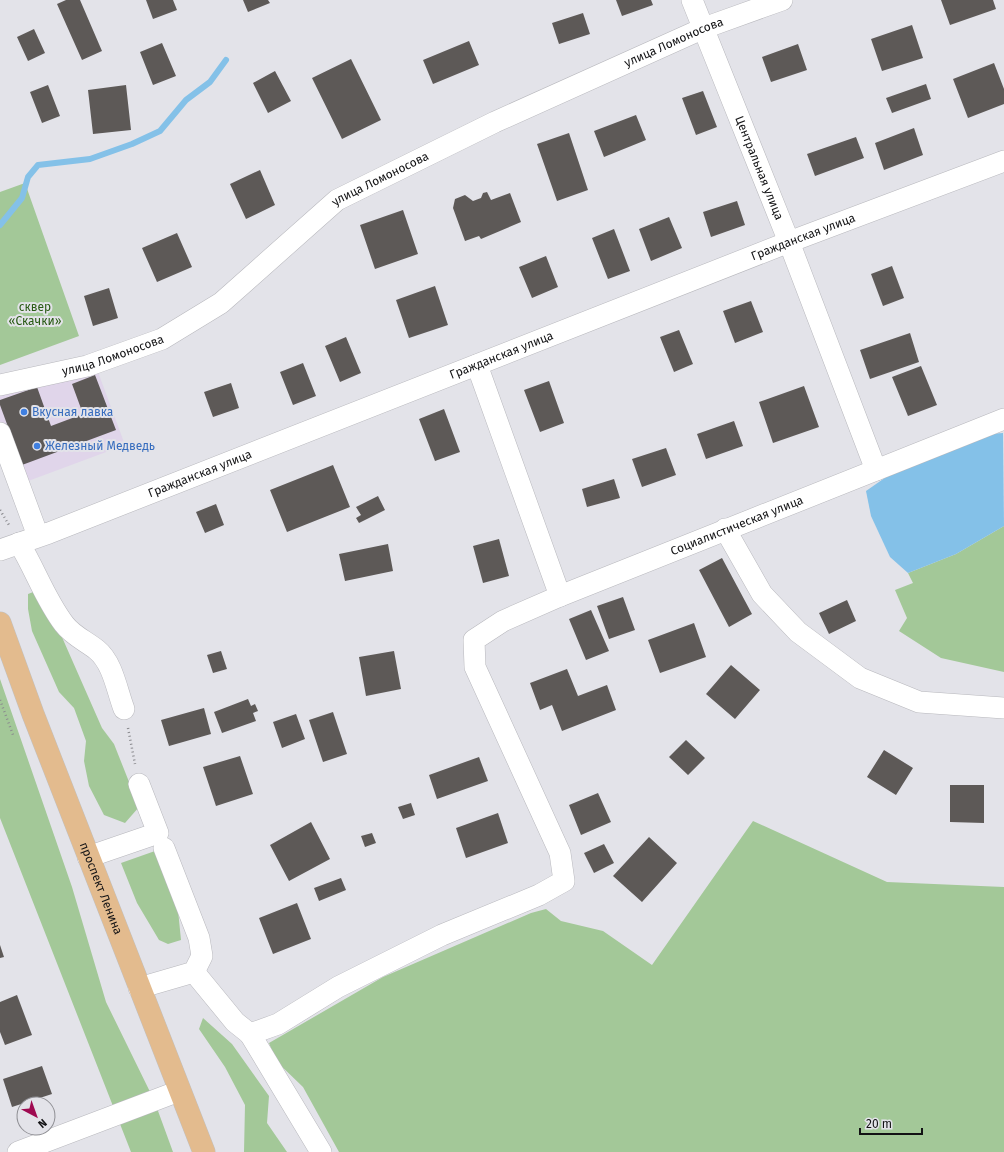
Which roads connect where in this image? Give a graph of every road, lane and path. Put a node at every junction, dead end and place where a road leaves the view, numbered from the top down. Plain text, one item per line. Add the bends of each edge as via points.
1 (692, 0) edge
2 (782, 0) edge
3 (704, 28) junction
4 (1004, 161) edge
5 (789, 242) junction
6 (477, 365) junction
7 (0, 385) edge
8 (1004, 419) edge
9 (0, 433) edge
10 (876, 470) junction
11 (725, 529) junction
12 (38, 536) junction
13 (10, 546) edge
14 (560, 596) junction
15 (0, 623) edge
16 (0, 700) edge
17 (1004, 708) edge
18 (124, 709) joint
19 (13, 735) dead end
20 (139, 784) joint
21 (164, 848) dead end
22 (88, 857) junction
23 (194, 972) junction
24 (139, 988) junction
25 (250, 1034) junction
26 (179, 1091) junction
27 (18, 1152) edge
28 (204, 1152) edge
29 (321, 1152) edge

1 - 3 street, Центральная улица
2 - 3 street, улица Ломоносова
3 - 5 street, Центральная улица
3 - 7 street, улица Ломоносова via 495,122 338,200 221,303 162,339 87,366
4 - 5 street, Гражданская улица
5 - 6 street, Гражданская улица
5 - 10 street, Центральная улица
6 - 12 street, Гражданская улица
6 - 14 street
8 - 10 street, Социалистическая улица
9 - 12 street
10 - 11 street, Социалистическая улица
11 - 14 street, Социалистическая улица
11 - 17 street via 762,594 798,632 860,678 919,702
12 - 13 street, Гражданская улица
13 - 18 street via 31,563 46,595 64,624 77,637 99,651 109,666
14 - 25 street, Социалистическая улица via 503,621 474,640 476,667 560,853 564,881 539,895 442,935 338,987 278,1024
15 - 22 main road, проспект Ленина
16 - 19 path
18 - 20 path
20 - 22 street via 158,833
21 - 23 street via 199,938 202,956
22 - 24 main road, проспект Ленина
23 - 24 street
23 - 25 street via 235,1022
24 - 26 main road, проспект Ленина
25 - 29 street
26 - 27 street
26 - 28 main road, проспект Ленина

